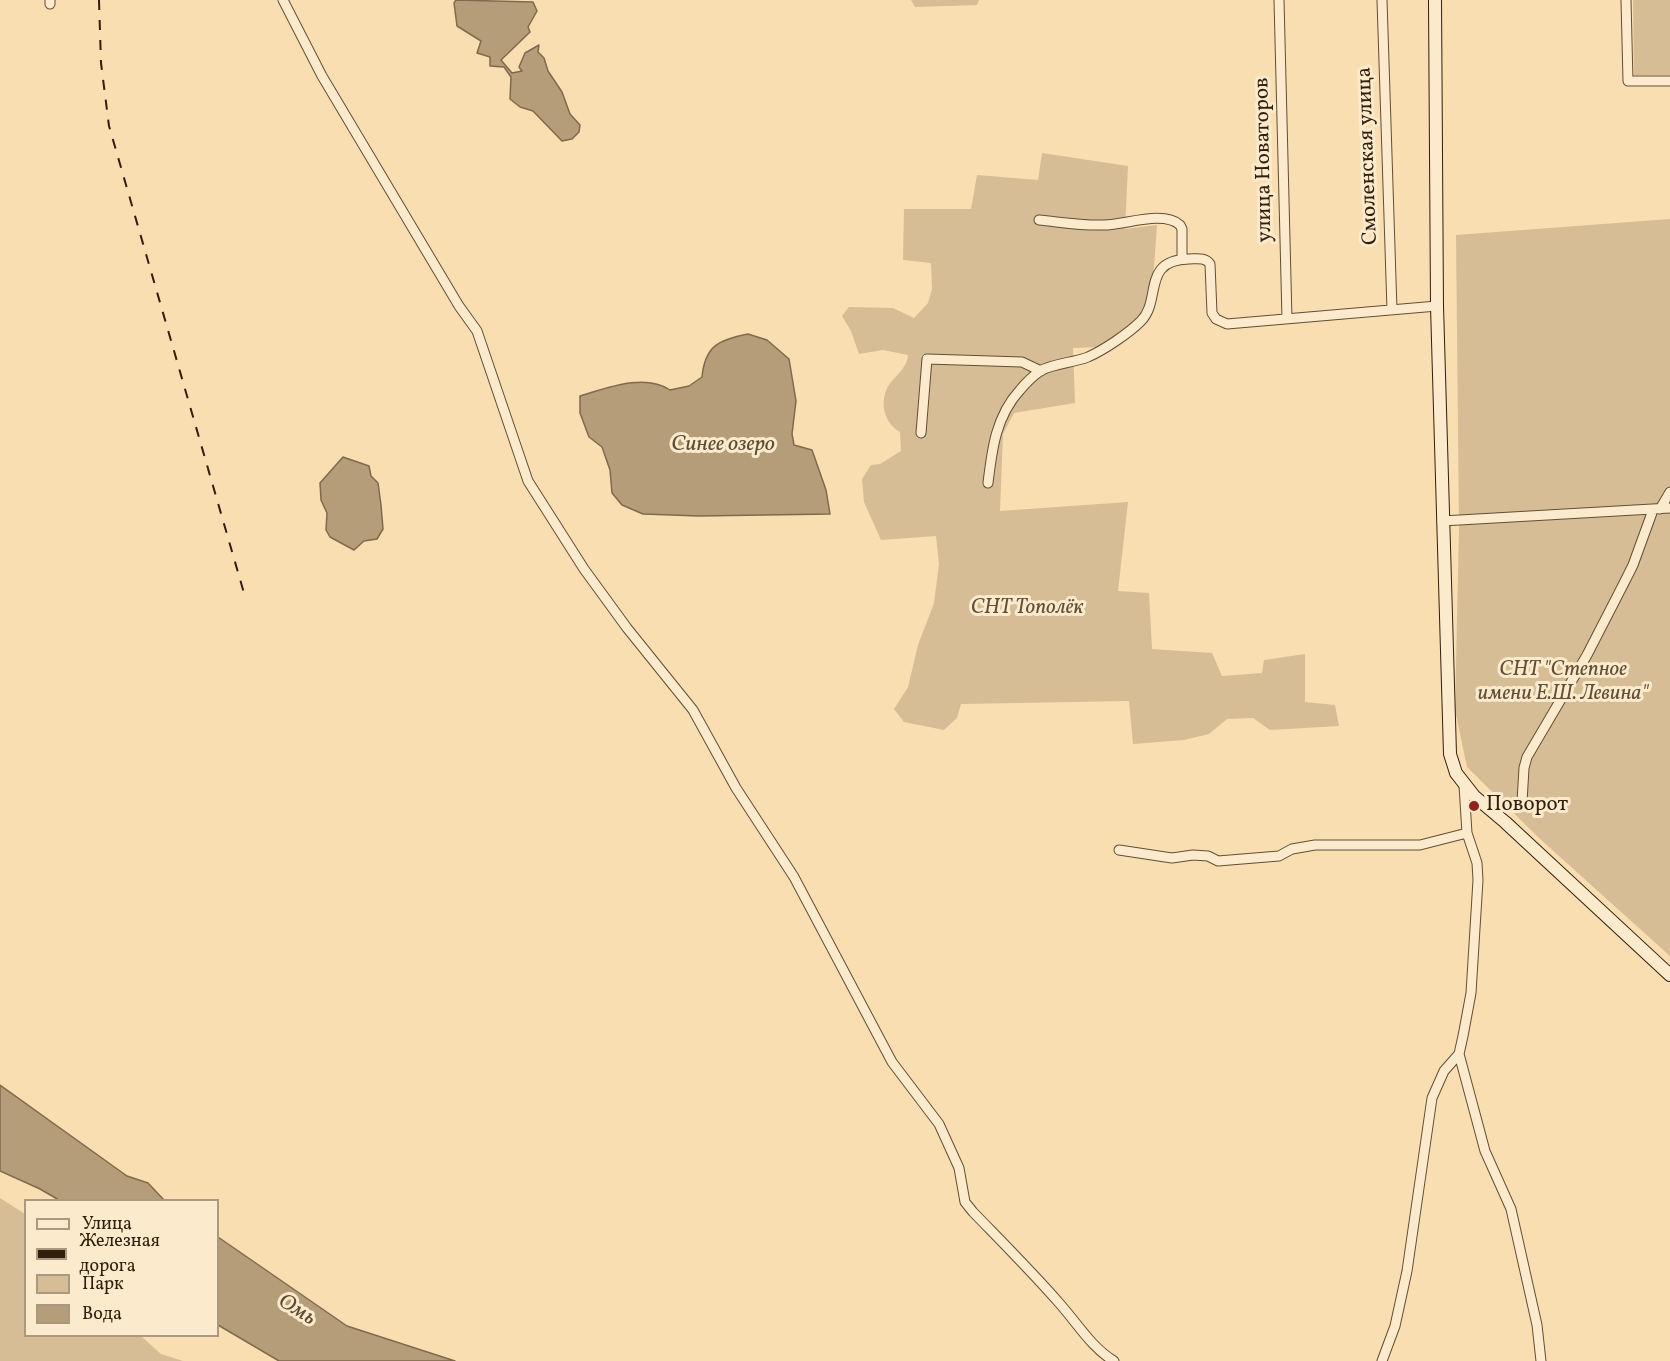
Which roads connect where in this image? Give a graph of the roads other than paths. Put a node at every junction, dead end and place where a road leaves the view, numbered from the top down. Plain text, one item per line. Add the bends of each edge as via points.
1 (283, 0) edge
2 (1279, 0) edge
3 (1382, 0) edge
4 (1435, 0) edge
5 (1626, 0) edge
6 (1670, 81) edge
7 (1039, 220) dead end
8 (1182, 260) junction
9 (1437, 306) junction
10 (1392, 310) junction
11 (1287, 319) junction
12 (1041, 371) junction
13 (921, 433) dead end
14 (988, 483) dead end
15 (1670, 492) edge
16 (1661, 509) edge
17 (1442, 521) junction
18 (1464, 786) junction
19 (1522, 802) dead end
20 (1467, 833) junction
21 (1119, 850) dead end
22 (1670, 975) edge
23 (1459, 1053) junction
24 (1114, 1361) edge
25 (1382, 1361) edge
26 (1541, 1361) edge

1 - 24 street via 328,86 477,331 528,481 597,588 693,710 736,788 794,876 892,1062 939,1124 959,1168 965,1202 1105,1356
2 - 11 street, улица Новаторов
3 - 10 street, Смоленская улица
4 - 9 street
5 - 6 street via 1628,81
7 - 8 street via 1104,225 1171,219 1182,229
8 - 11 street via 1203,259 1210,264 1212,313 1221,322
8 - 12 street via 1160,270 1141,322 1087,357
9 - 10 street
9 - 17 street
10 - 11 street
12 - 13 street via 1022,362 927,359
12 - 14 street via 1020,389 999,421
15 - 16 street
16 - 17 street
16 - 19 street via 1587,655 1527,757
17 - 18 street via 1450,754
18 - 20 street
18 - 22 street
20 - 21 street via 1420,845 1315,845 1279,856 1218,861 1208,856 1172,858
20 - 23 street via 1477,862 1477,917 1471,993
23 - 25 street via 1444,1071 1432,1098 1407,1271 1395,1326
23 - 26 street via 1485,1151 1511,1209 1537,1325

